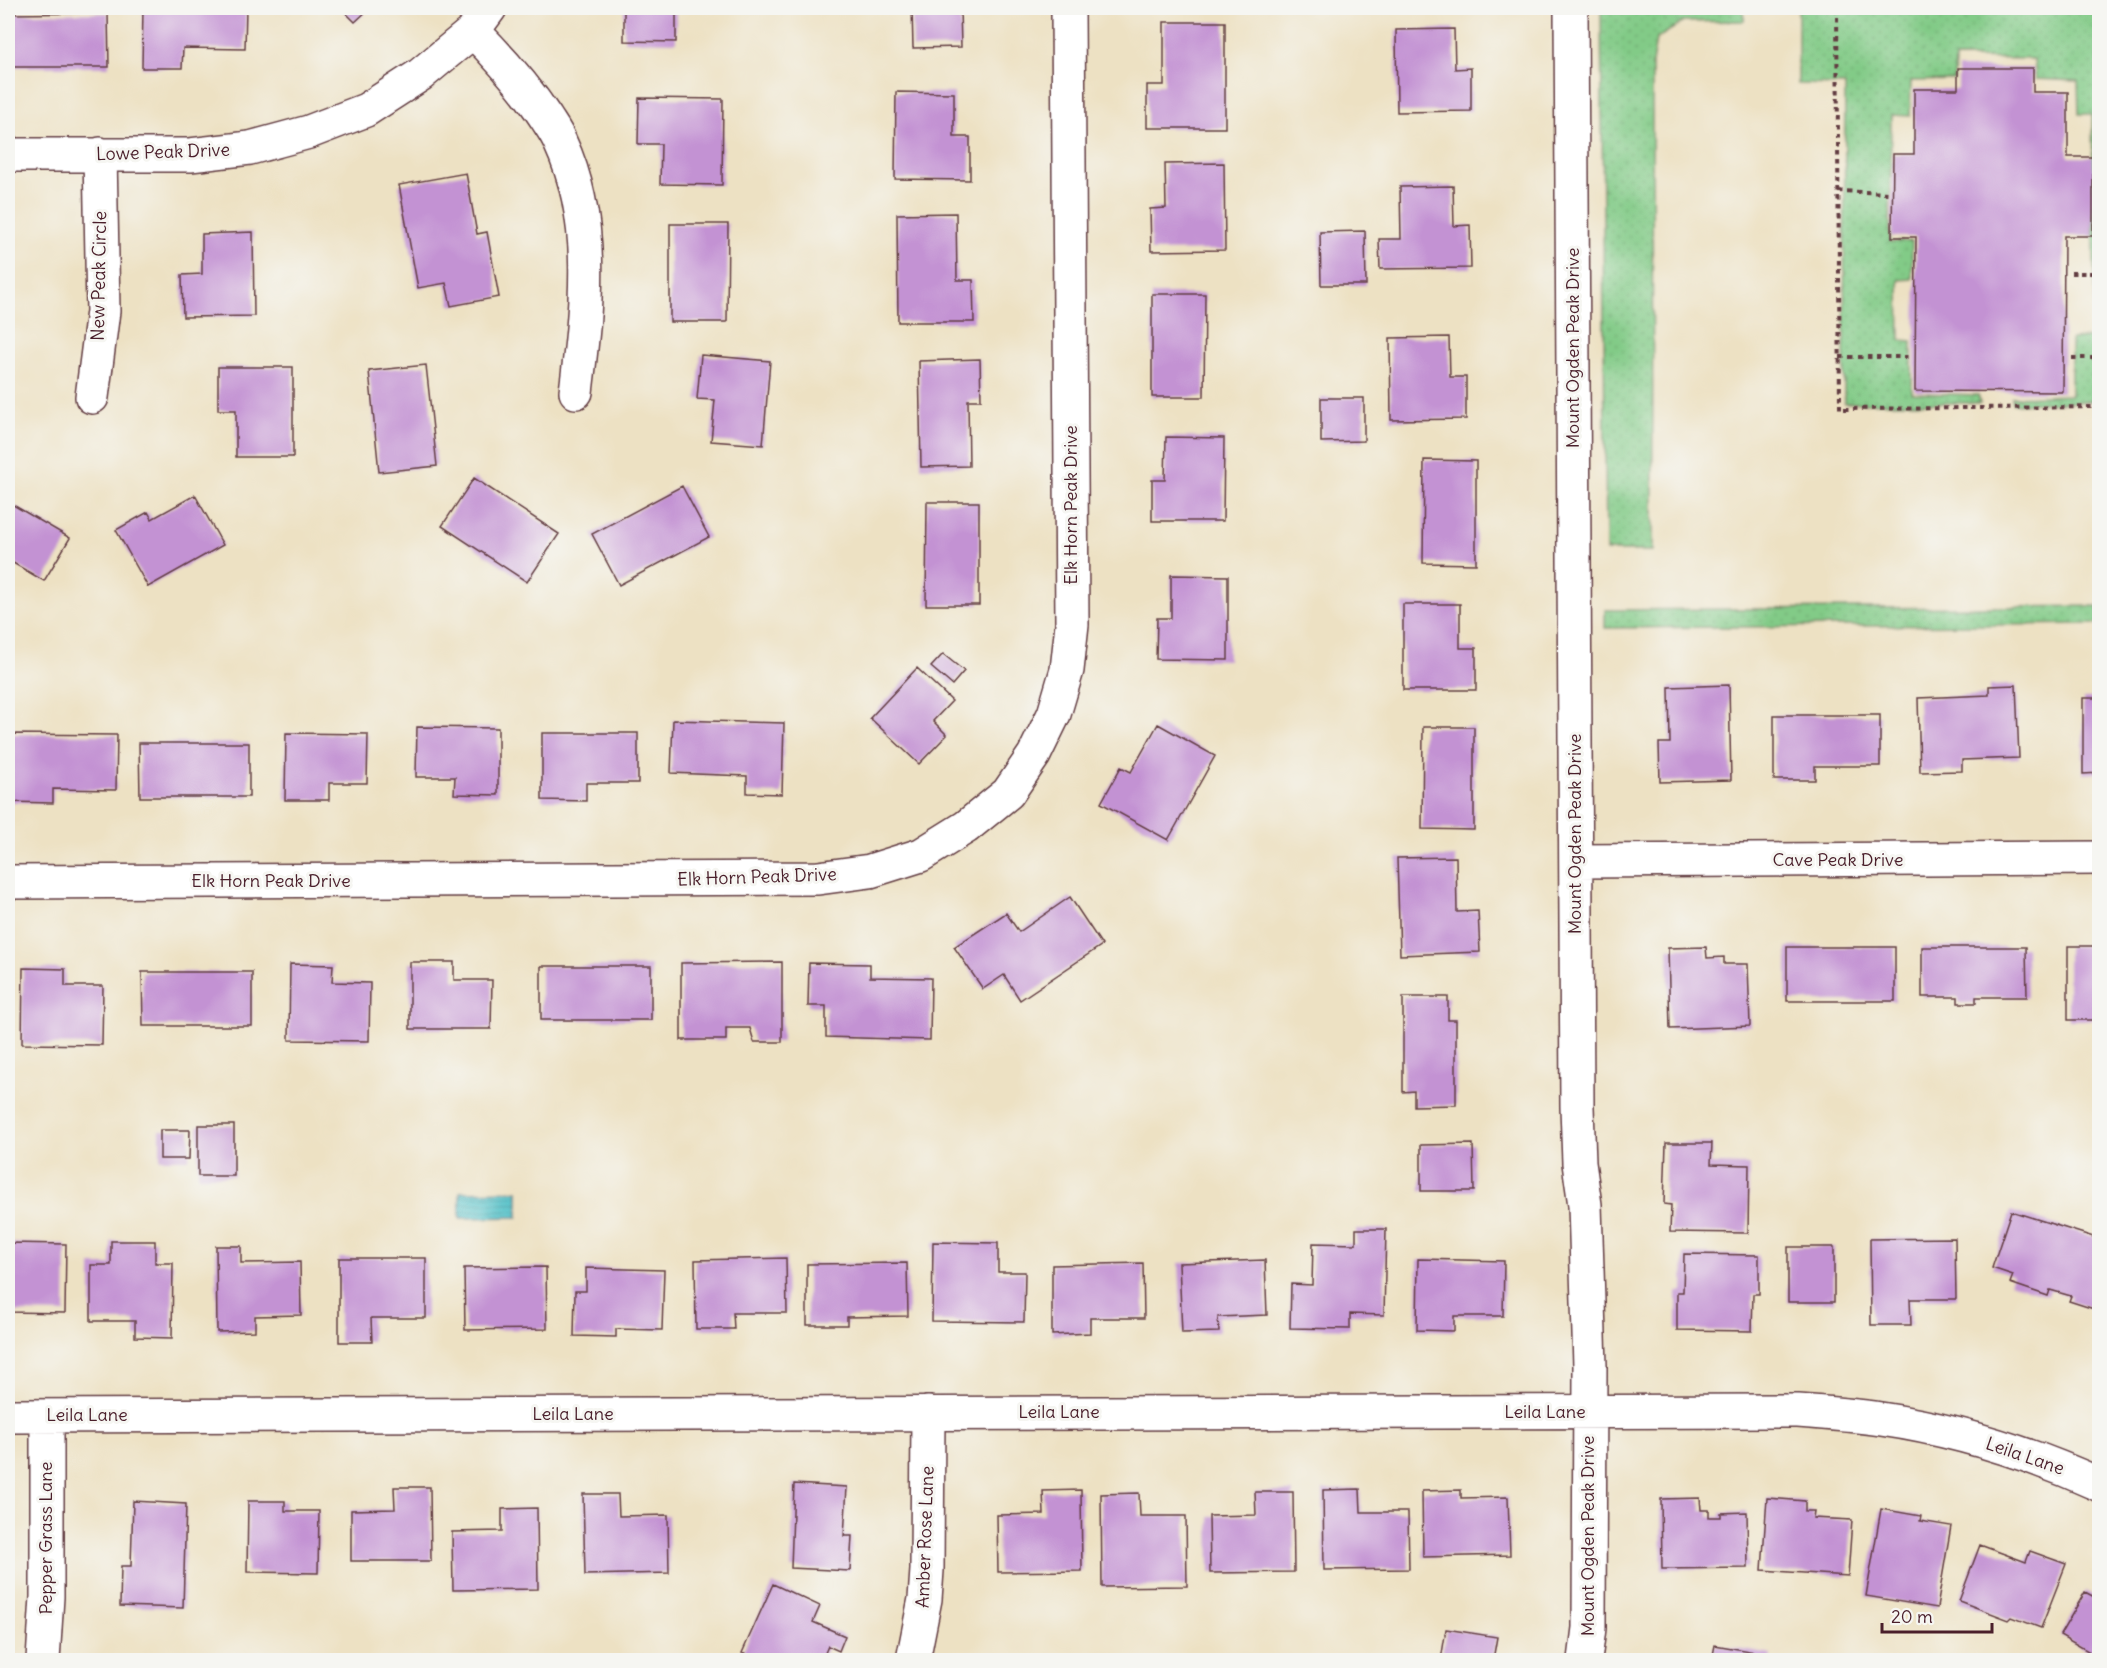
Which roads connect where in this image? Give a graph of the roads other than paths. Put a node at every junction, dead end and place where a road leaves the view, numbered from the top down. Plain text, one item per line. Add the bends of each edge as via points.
1 (1068, 8) edge
2 (1571, 8) edge
3 (482, 19) edge
4 (100, 154) junction
5 (8, 155) edge
6 (576, 392) dead end
7 (92, 397) dead end
8 (2100, 858) edge
9 (1575, 861) junction
10 (8, 882) edge
11 (1589, 1412) junction
12 (928, 1413) junction
13 (8, 1416) edge
14 (47, 1416) junction
15 (2100, 1485) edge
16 (43, 1660) edge
17 (913, 1660) edge
18 (1585, 1660) edge

1 - 10 street, Elk Horn Peak Drive via 1072,624 1067,670 1054,714 1034,755 1008,793 966,827 921,855 870,871 818,878
2 - 9 street, Mount Ogden Peak Drive
3 - 4 street, Lowe Peak Drive via 420,75 366,110 309,132 250,148 200,154
3 - 6 street via 502,60 530,93 560,141 580,196 587,255 585,318
4 - 5 street, Lowe Peak Drive
4 - 7 street, New Peak Circle via 103,311
8 - 9 street, Cave Peak Drive
9 - 11 street, Mount Ogden Peak Drive via 1577,1107 1585,1206
11 - 12 street, Leila Lane
11 - 15 street, Leila Lane via 1798,1411 1880,1419 1962,1435 2055,1464
11 - 18 street, Mount Ogden Peak Drive via 1589,1628
12 - 14 street, Leila Lane
12 - 17 street, Amber Rose Lane via 927,1570
13 - 14 street, Leila Lane
14 - 16 street, Pepper Grass Lane

